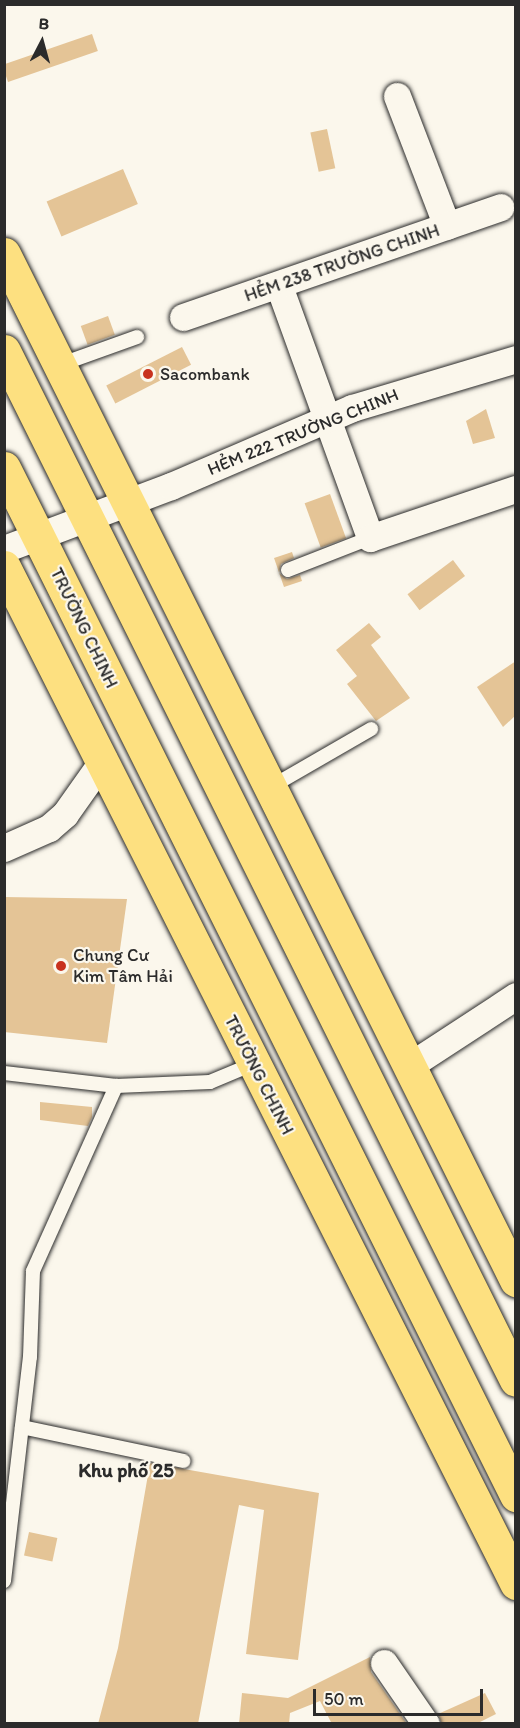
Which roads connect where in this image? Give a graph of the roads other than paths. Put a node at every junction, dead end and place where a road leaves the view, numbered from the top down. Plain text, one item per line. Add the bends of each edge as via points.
1 (397, 96) dead end
2 (501, 207) dead end
3 (447, 226) junction
4 (4, 254) edge
5 (279, 286) junction
6 (183, 317) dead end
7 (137, 337) dead end
8 (4, 351) edge
9 (516, 359) edge
10 (59, 364) junction
11 (325, 420) junction
12 (4, 468) edge
13 (516, 489) edge
14 (126, 499) junction
15 (86, 514) junction
16 (38, 534) junction
17 (370, 538) junction
18 (4, 549) edge
19 (4, 567) edge
20 (288, 570) dead end
21 (371, 729) dead end
22 (104, 759) junction
23 (269, 788) junction
24 (4, 848) edge
25 (516, 996) edge
26 (253, 1064) junction
27 (409, 1066) junction
28 (4, 1073) edge
29 (116, 1086) junction
30 (516, 1280) edge
31 (516, 1380) edge
32 (22, 1427) junction
33 (183, 1461) dead end
34 (516, 1495) edge
35 (4, 1581) edge
36 (516, 1583) edge
37 (384, 1663) dead end
38 (426, 1724) edge

1 - 3 street
2 - 3 street, HẺM 238 TRƯỜNG CHINH
3 - 5 street, HẺM 238 TRƯỜNG CHINH
4 - 10 main road
5 - 6 street, HẺM 238 TRƯỜNG CHINH
5 - 11 street
7 - 10 lane
8 - 15 main road
9 - 11 street, HẺM 222 TRƯỜNG CHINH via 454,374
10 - 14 main road
11 - 14 street, HẺM 222 TRƯỜNG CHINH via 171,486
11 - 17 street
12 - 16 main road, TRƯỜNG CHINH
13 - 17 street
14 - 15 street
14 - 23 main road
15 - 16 street
15 - 31 main road
16 - 18 street
16 - 34 main road, TRƯỜNG CHINH
17 - 20 lane
19 - 22 main road, TRƯỜNG CHINH
21 - 23 lane
22 - 24 street via 65,813 49,828
22 - 26 main road, TRƯỜNG CHINH
23 - 27 main road
25 - 27 street
26 - 29 lane via 210,1082
26 - 36 main road, TRƯỜNG CHINH
27 - 30 main road
28 - 29 lane
29 - 32 lane via 33,1270
32 - 33 lane
32 - 35 lane
37 - 38 street

